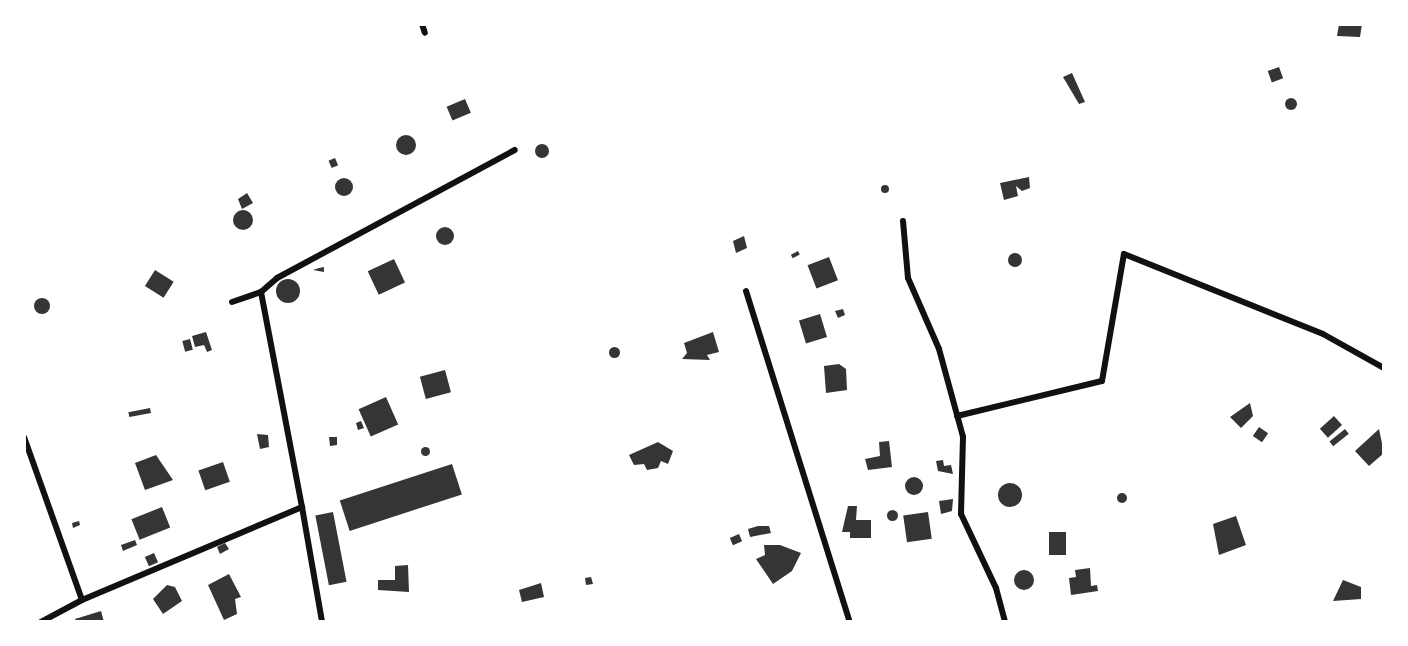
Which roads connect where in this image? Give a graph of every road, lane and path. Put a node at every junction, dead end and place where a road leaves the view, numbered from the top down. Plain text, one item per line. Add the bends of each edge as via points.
1 (422, 24) edge
2 (425, 33) dead end
3 (515, 150) dead end
4 (903, 221) dead end
5 (746, 291) dead end
6 (261, 292) junction
7 (232, 302) dead end
8 (1384, 368) edge
9 (957, 416) junction
10 (24, 436) edge
11 (302, 507) junction
12 (82, 600) junction
13 (41, 622) edge
14 (322, 622) edge
15 (850, 622) edge
16 (1005, 622) edge

1 - 2 street
3 - 6 street via 277,278
4 - 9 street via 908,278 939,350
5 - 15 street
6 - 7 street
6 - 11 street
8 - 9 street via 1323,334 1124,254 1102,381
9 - 16 street via 964,445 961,514 996,588
10 - 12 street
11 - 12 street
11 - 14 street
12 - 13 street

